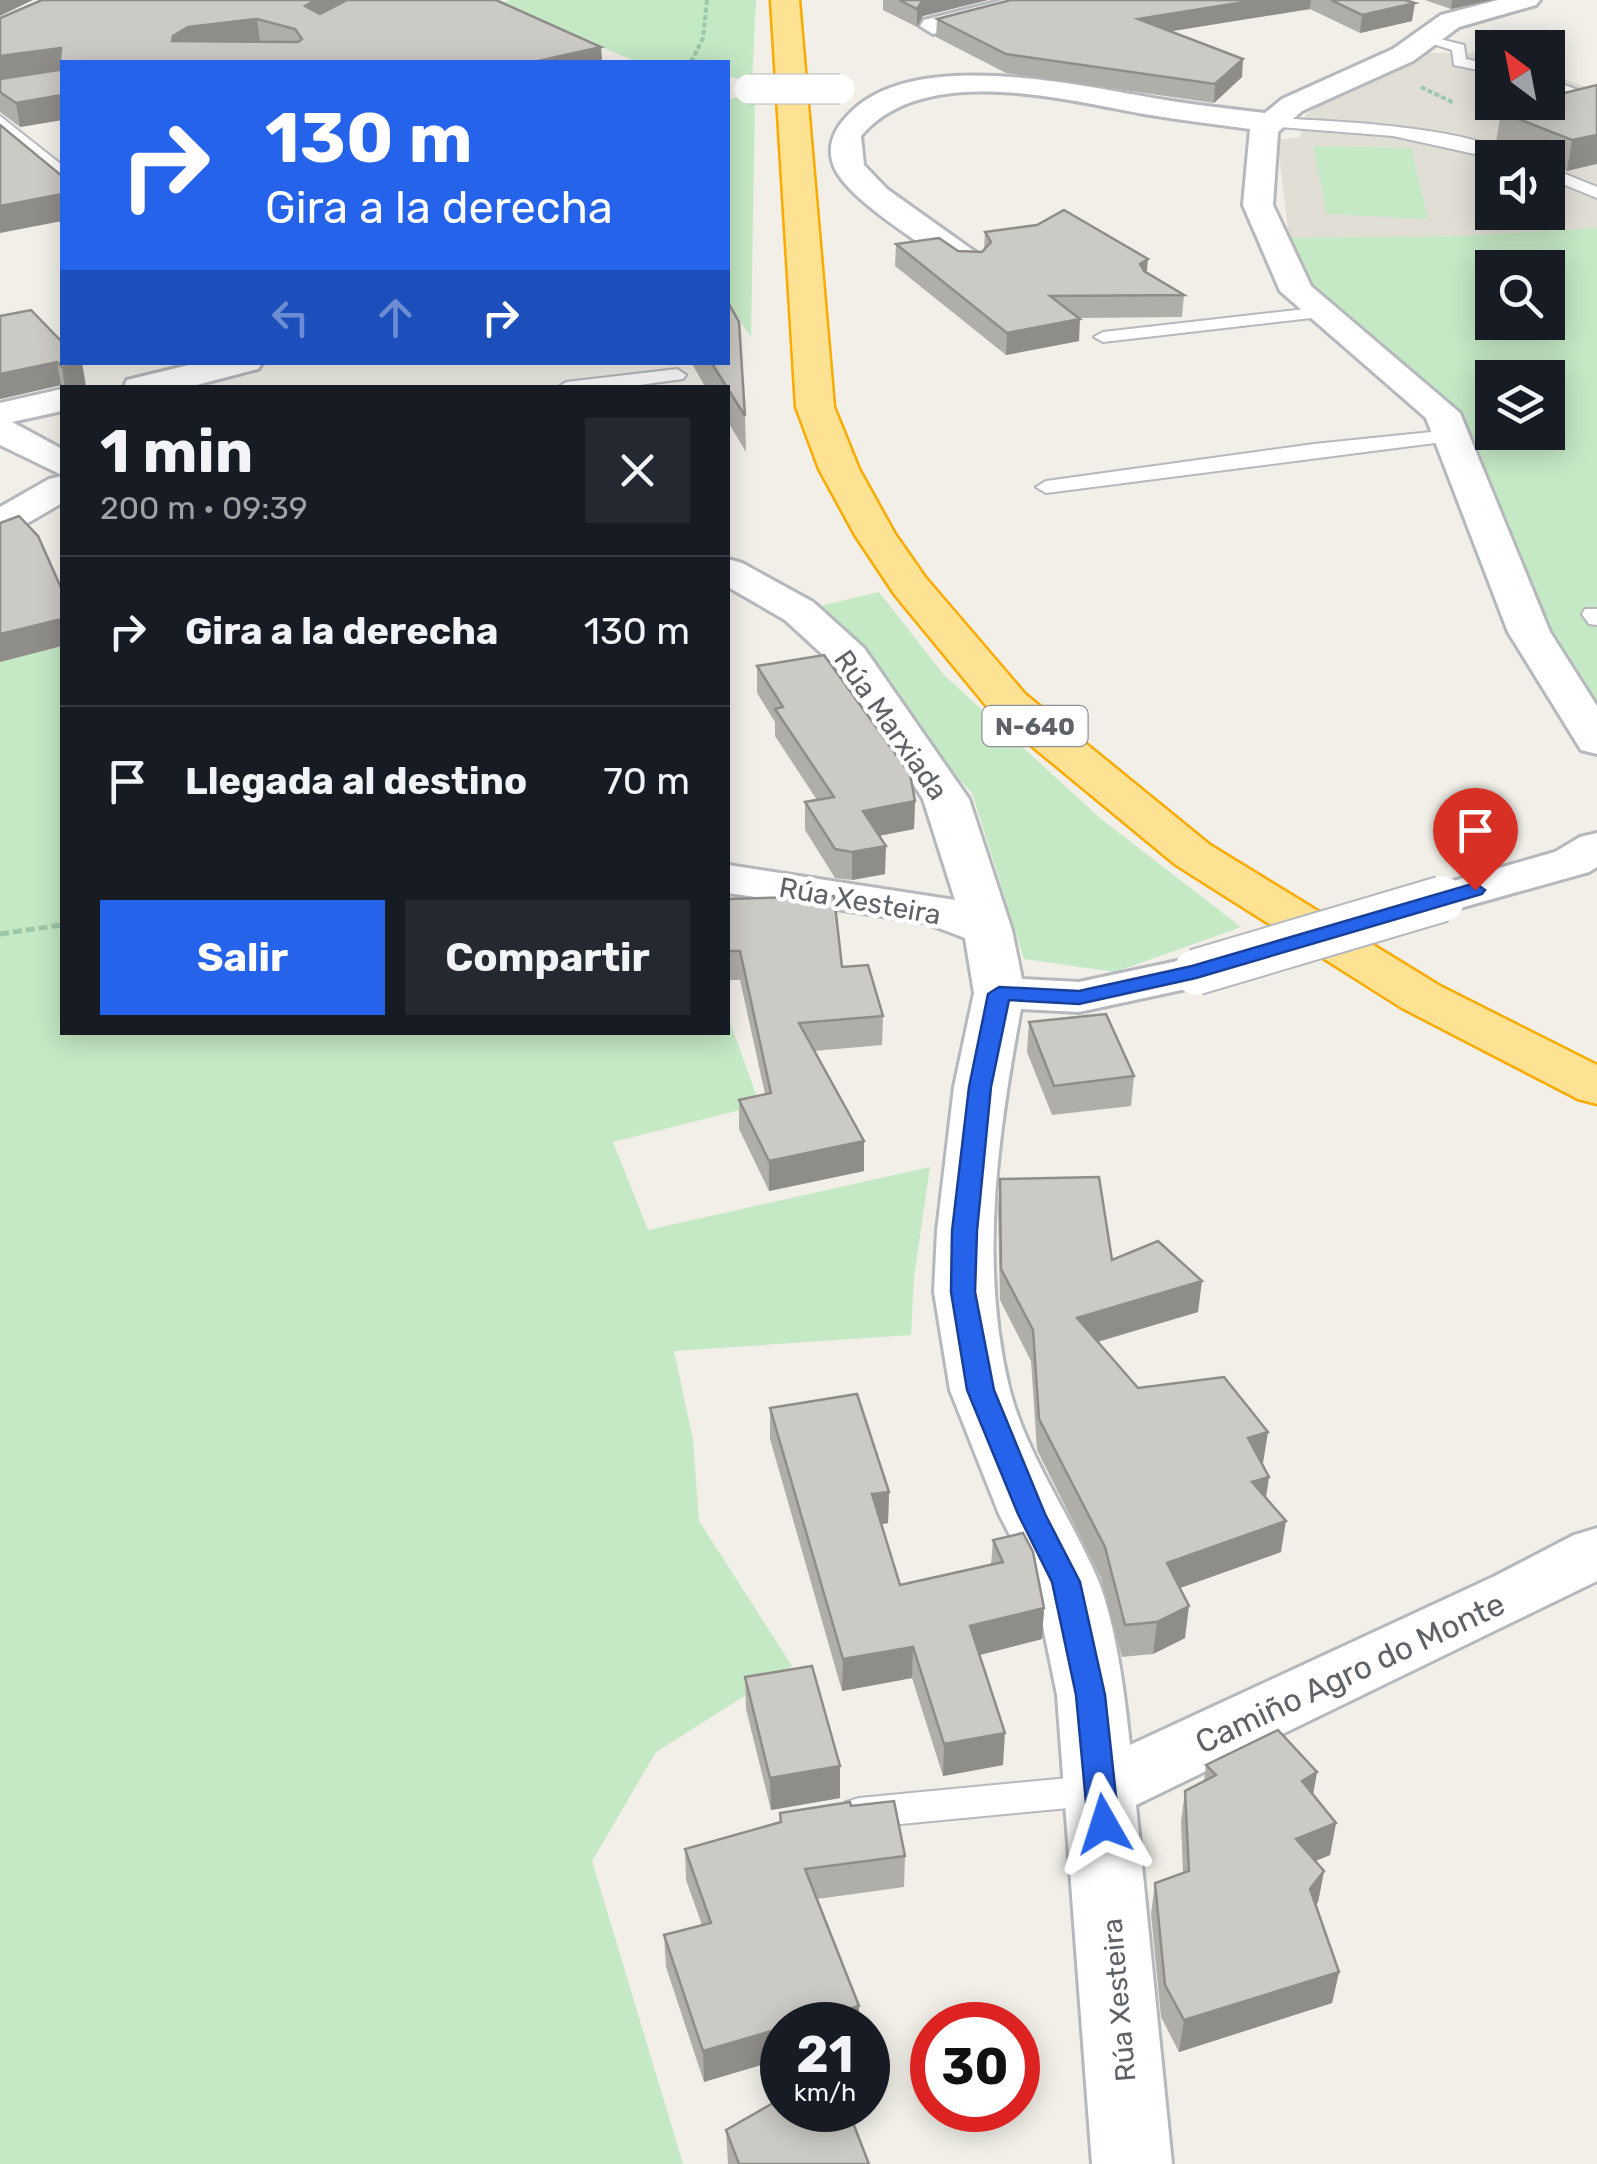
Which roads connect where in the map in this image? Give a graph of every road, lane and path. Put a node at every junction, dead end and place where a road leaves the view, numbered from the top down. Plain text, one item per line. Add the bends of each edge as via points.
1 (708, 0) edge
2 (785, 0) edge
3 (1035, 0) edge
4 (1527, 0) edge
5 (1431, 23) junction
6 (933, 26) dead end
7 (692, 60) edge
8 (1475, 65) edge
9 (961, 86) junction
10 (738, 89) edge
11 (1565, 90) edge
12 (1597, 102) edge
13 (0, 121) edge
14 (1272, 123) junction
15 (1475, 146) edge
16 (60, 170) edge
17 (1565, 179) edge
18 (1597, 193) edge
19 (970, 263) edge
20 (1180, 308) edge
21 (1309, 314) junction
22 (1103, 336) dead end
23 (234, 365) edge
24 (677, 375) dead end
25 (152, 385) edge
26 (592, 385) edge
27 (60, 400) edge
28 (0, 414) edge
29 (0, 430) edge
30 (1451, 436) junction
31 (56, 454) edge
32 (60, 487) edge
33 (1046, 488) dead end
34 (0, 523) edge
35 (730, 572) edge
36 (1597, 741) edge
37 (1597, 847) edge
38 (730, 879) edge
39 (60, 925) edge
40 (988, 930) junction
41 (0, 934) edge
42 (999, 994) junction
43 (1597, 1086) edge
44 (1597, 1552) edge
45 (1100, 1790) junction
46 (833, 1818) edge
47 (1132, 2164) edge

1 - 7 path
2 - 43 highway, N-640 via 815,407 839,469 910,586 1009,704 1194,854 1421,997
3 - 6 street
4 - 5 street
5 - 8 lane via 1458,48 1459,62
5 - 14 street via 1403,54 1292,105
9 - 10 street, bridge
9 - 14 street via 1043,85
9 - 19 street via 870,109 846,135 849,167 876,196
11 - 12 lane
13 - 16 lane
14 - 15 lane via 1380,128
14 - 21 street via 1264,130 1258,205
17 - 18 lane
20 - 21 lane
21 - 22 lane
21 - 30 street via 1442,414
23 - 25 street
24 - 26 lane
27 - 28 street
29 - 31 street
30 - 33 lane
30 - 36 street via 1530,632
32 - 34 street
35 - 40 street, Rúa Marxiada via 799,611 849,658 946,799
37 - 42 street, bridge via 1572,862 1196,972 1079,997
38 - 40 street, Rúa Xesteira via 933,909
39 - 41 path
40 - 42 street, Rúa Xesteira
42 - 45 street, Rúa Xesteira via 980,1087 963,1292 980,1390 1066,1582 1091,1695
44 - 45 street, Camiño Agro do Monte
45 - 46 lane
45 - 47 street, Rúa Xesteira

